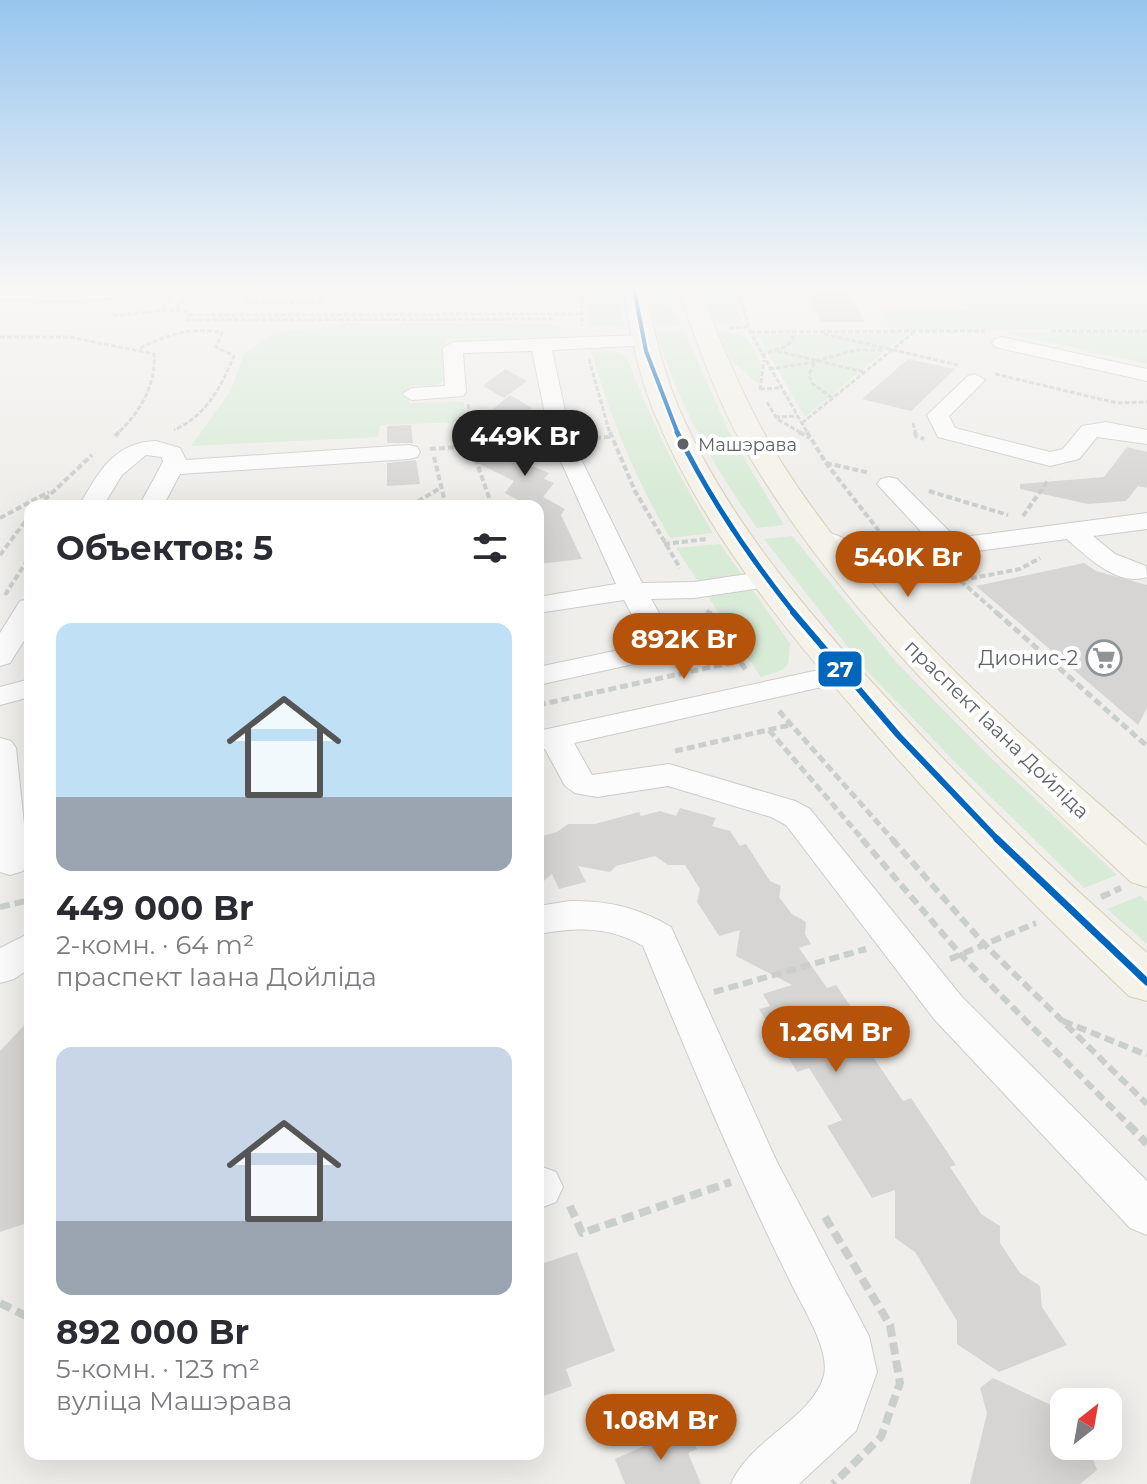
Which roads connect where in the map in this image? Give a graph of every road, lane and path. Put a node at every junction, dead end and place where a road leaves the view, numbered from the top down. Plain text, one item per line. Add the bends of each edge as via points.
1 (155, 358) edge
2 (233, 358) edge
3 (454, 358) edge
4 (464, 358) edge
5 (544, 358) edge
6 (589, 358) edge
7 (648, 358) edge
8 (715, 358) edge
9 (763, 358) edge
10 (805, 358) edge
11 (825, 358) edge
12 (881, 358) edge
13 (1080, 358) edge
14 (815, 361) junction
15 (769, 369) dead end
16 (864, 372) junction
17 (1147, 375) edge
18 (975, 380) dead end
19 (781, 388) dead end
20 (760, 389) junction
21 (412, 394) dead end
22 (832, 398) junction
23 (797, 416) dead end
24 (775, 417) junction
25 (802, 423) dead end
26 (169, 432) dead end
27 (611, 437) junction
28 (1147, 437) edge
29 (113, 438) dead end
30 (811, 439) dead end
31 (564, 440) junction
32 (471, 446) junction
33 (101, 448) dead end
34 (421, 450) junction
35 (104, 454) dead end
36 (826, 463) dead end
37 (77, 468) junction
38 (171, 468) junction
39 (881, 479) joint
40 (442, 487) junction
41 (918, 487) dead end
42 (52, 491) junction
43 (35, 500) edge
44 (44, 500) edge
45 (95, 500) edge
46 (154, 500) edge
47 (420, 500) edge
48 (445, 500) edge
49 (490, 500) edge
50 (24, 506) edge
51 (1, 518) edge
52 (1147, 521) edge
53 (24, 523) edge
54 (1068, 532) junction
55 (739, 536) junction
56 (820, 538) junction
57 (664, 544) junction
58 (950, 547) junction
59 (895, 554) junction
60 (0, 555) edge
61 (24, 565) edge
62 (1137, 572) dead end
63 (768, 579) junction
64 (859, 588) junction
65 (694, 590) junction
66 (633, 592) junction
67 (0, 602) edge
68 (544, 604) edge
69 (24, 617) edge
70 (0, 657) edge
71 (739, 661) junction
72 (842, 674) junction
73 (544, 675) edge
74 (24, 690) edge
75 (763, 692) junction
76 (0, 696) edge
77 (544, 727) edge
78 (769, 730) dead end
79 (0, 748) edge
80 (13, 861) edge
81 (1147, 871) edge
82 (24, 901) edge
83 (0, 907) edge
84 (544, 919) edge
85 (894, 941) junction
86 (24, 952) edge
87 (0, 968) edge
88 (1147, 982) edge
89 (708, 994) dead end
90 (1058, 1019) junction
91 (1147, 1055) edge
92 (1147, 1104) edge
93 (1147, 1144) edge
94 (759, 1172) junction
95 (546, 1194) edge
96 (1147, 1213) edge
97 (0, 1303) edge
98 (24, 1315) edge
99 (759, 1484) edge

1 - 29 path via 150,389
2 - 26 path via 225,380 197,417
3 - 21 street via 456,392
4 - 32 path
5 - 31 street
6 - 27 path
7 - 55 main road via 701,480
8 - 56 main road, праспект Іаана Дойліда via 774,473
9 - 20 path
10 - 14 path
11 - 14 path
12 - 16 path
13 - 17 street
14 - 15 path
14 - 16 path
14 - 22 path via 809,374 812,383
16 - 22 path
18 - 28 street via 938,415 946,432 1050,459 1071,454 1090,431
19 - 20 path
20 - 24 path
22 - 25 path
23 - 24 path
24 - 30 path
27 - 31 path
27 - 57 path
31 - 32 path
31 - 66 street
32 - 34 path
32 - 49 path
33 - 37 path
34 - 38 street
34 - 40 path
35 - 37 path
36 - 39 path
37 - 42 path
38 - 45 street via 175,457 166,451 129,453
38 - 46 street
39 - 58 street
40 - 47 path
40 - 48 path
41 - 54 path
42 - 43 path
42 - 44 path
50 - 51 path
52 - 54 street
53 - 60 path
54 - 58 street
54 - 62 street via 1106,560
55 - 57 path
55 - 63 main road
56 - 59 street via 856,551
56 - 64 main road, праспект Іаана Дойліда
57 - 65 path
58 - 59 street
59 - 64 street via 871,567
61 - 67 path
63 - 65 street
63 - 72 main road
64 - 81 main road, праспект Іаана Дойліда via 993,729
65 - 66 street
65 - 71 path
66 - 68 street
66 - 73 street via 665,649
69 - 70 street
71 - 75 path
71 - 77 path
72 - 75 street
72 - 88 main road via 1067,911
74 - 76 street
75 - 77 street
75 - 90 path via 984,944
77 - 85 street via 580,781 590,786 669,775 798,817
78 - 93 path via 961,955
79 - 80 street
82 - 83 path
84 - 94 street via 595,913 658,937
85 - 89 path
85 - 96 street via 948,1008
86 - 87 street
90 - 91 path
90 - 92 path
94 - 95 path via 582,1233 569,1204
94 - 99 street via 844,1336 851,1372 837,1412
97 - 98 path

